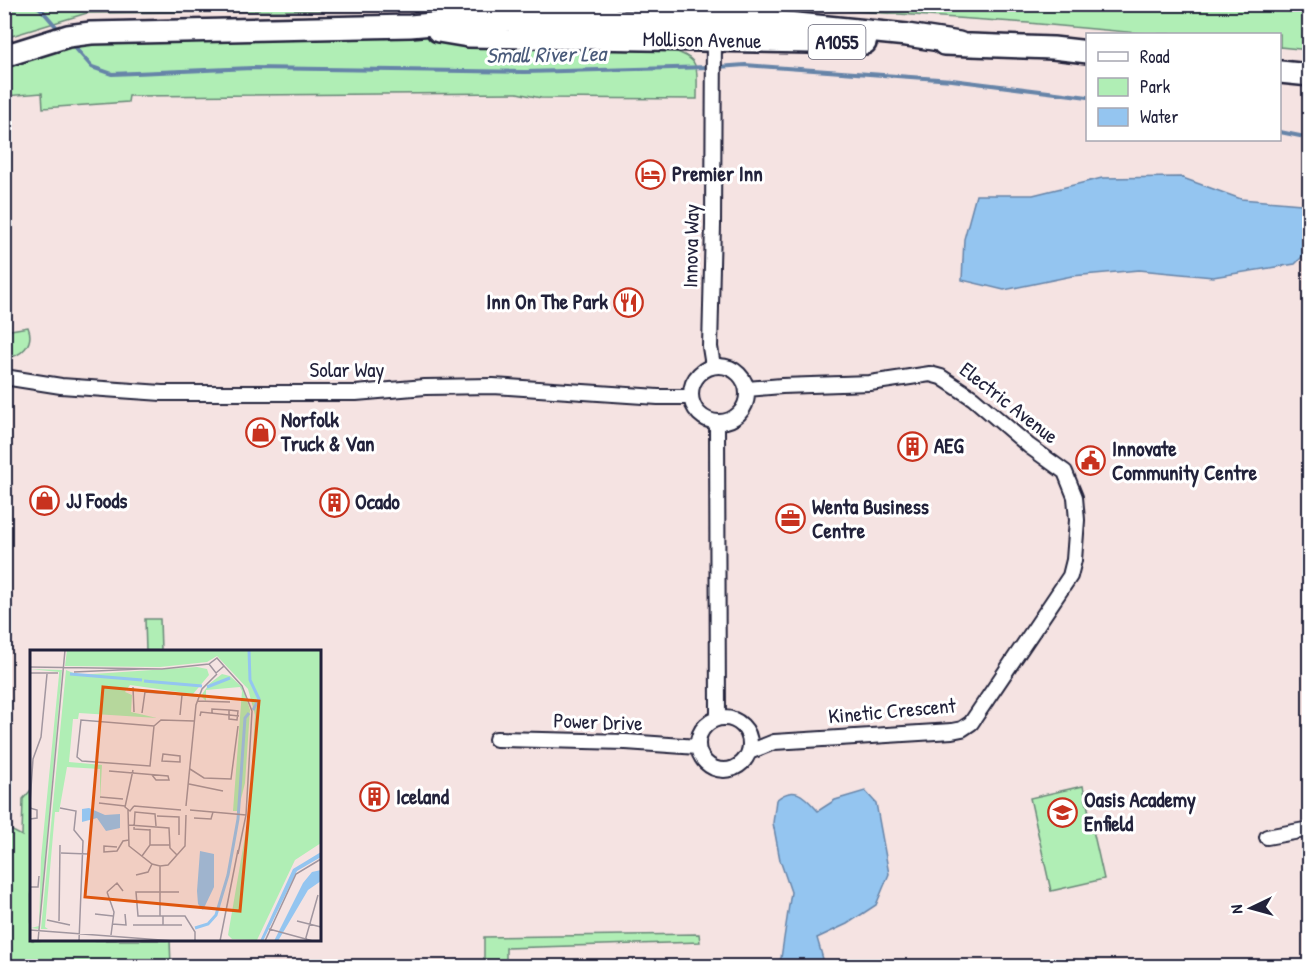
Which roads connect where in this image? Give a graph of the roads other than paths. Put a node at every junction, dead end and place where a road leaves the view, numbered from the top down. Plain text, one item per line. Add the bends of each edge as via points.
1 (714, 19) junction
2 (410, 26) junction
3 (959, 43) junction
4 (714, 50) junction
5 (1086, 52) edge
6 (4, 56) edge
7 (1281, 72) edge
8 (1310, 75) edge
9 (713, 366) junction
10 (4, 377) edge
11 (747, 389) junction
12 (691, 396) junction
13 (717, 422) junction
14 (1070, 576) joint
15 (718, 718) junction
16 (496, 740) dead end
17 (698, 747) junction
18 (750, 752) junction
19 (1310, 830) edge
20 (1267, 837) dead end

1 - 2 main road, Mollison Avenue / A1055 via 467,21
1 - 3 main road, Mollison Avenue / A1055 via 884,32
1 - 4 street, Innova Way
2 - 4 main road, Mollison Avenue / A1055 via 468,36
2 - 6 main road, Mollison Avenue / A1055 via 125,30 67,37
3 - 4 main road, Mollison Avenue / A1055
3 - 5 main road, Mollison Avenue / A1055
4 - 9 street, Innova Way via 710,347
7 - 8 main road
9 - 11 street via 723,365 739,373
9 - 12 street via 696,377
10 - 12 street, Solar Way via 61,386 162,393 364,392 494,386
11 - 13 street via 747,399 739,414
11 - 14 street, Electric Avenue via 870,383 930,374 941,377 1065,472 1075,497 1077,520
12 - 13 street via 701,416
13 - 15 street
14 - 18 street, Kinetic Crescent via 971,723 962,729 774,742
15 - 17 street via 700,732
15 - 18 street via 741,724 750,737
16 - 17 street, Power Drive
17 - 18 street via 709,766 724,771 739,766
19 - 20 street

